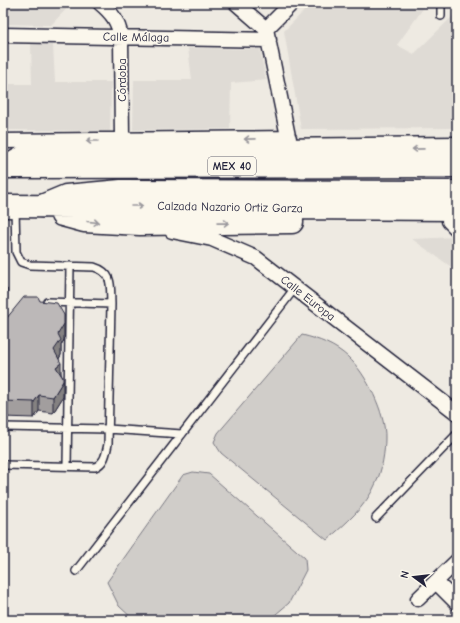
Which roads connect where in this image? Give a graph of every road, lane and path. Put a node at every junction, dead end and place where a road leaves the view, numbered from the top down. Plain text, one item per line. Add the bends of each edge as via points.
1 (100, 3) edge
2 (236, 3) edge
3 (292, 3) edge
4 (440, 3) edge
5 (441, 16) dead end
6 (3, 35) edge
7 (268, 35) junction
8 (121, 36) junction
9 (122, 140) junction
10 (3, 141) edge
11 (290, 144) junction
12 (457, 148) edge
13 (457, 166) edge
14 (5, 167) edge
15 (457, 180) edge
16 (457, 192) edge
17 (9, 206) edge
18 (42, 206) junction
19 (455, 220) edge
20 (140, 224) junction
21 (70, 266) junction
22 (295, 288) junction
23 (42, 302) edge
24 (70, 304) junction
25 (111, 304) junction
26 (457, 413) edge
27 (3, 427) edge
28 (68, 428) junction
29 (108, 429) junction
30 (182, 434) junction
31 (457, 434) edge
32 (3, 465) edge
33 (67, 466) junction
34 (376, 518) dead end
35 (457, 561) edge
36 (76, 571) dead end
37 (436, 582) junction
38 (418, 598) dead end
39 (457, 603) edge

1 - 8 street, Córdoba via 109,10 118,24
2 - 7 street
3 - 7 street
4 - 5 lane
6 - 8 street, Calle Málaga
7 - 8 street, Calle Málaga
7 - 11 street
8 - 9 street, Córdoba
9 -> 10 street
11 -> 9 street
12 -> 11 main road
11 - 14 main road via 27,155
13 - 14 main road, MEX 40
14 - 15 main road via 27,176 56,180
16 - 18 main road via 121,191 66,196
17 - 18 main road, Calzada Nazario Ortiz Garza
17 - 21 lane via 16,252 21,262 30,265
18 -> 19 main road, Calzada Nazario Ortiz Garza via 151,206
18 -> 20 main road via 84,221
20 -> 19 main road
20 - 22 street, Calle Europa via 212,239 256,258
21 - 24 lane
21 - 25 lane via 94,267 108,275
22 - 26 street, Calle Europa
22 - 30 lane
23 - 24 lane
24 - 25 lane
24 - 28 lane
25 - 29 lane
27 - 28 lane
28 - 29 lane
28 - 33 lane
29 - 30 lane
29 - 33 lane via 105,459 100,465
30 - 36 lane
31 - 34 lane
32 - 33 lane
35 - 37 street
37 - 38 street
37 - 39 street

